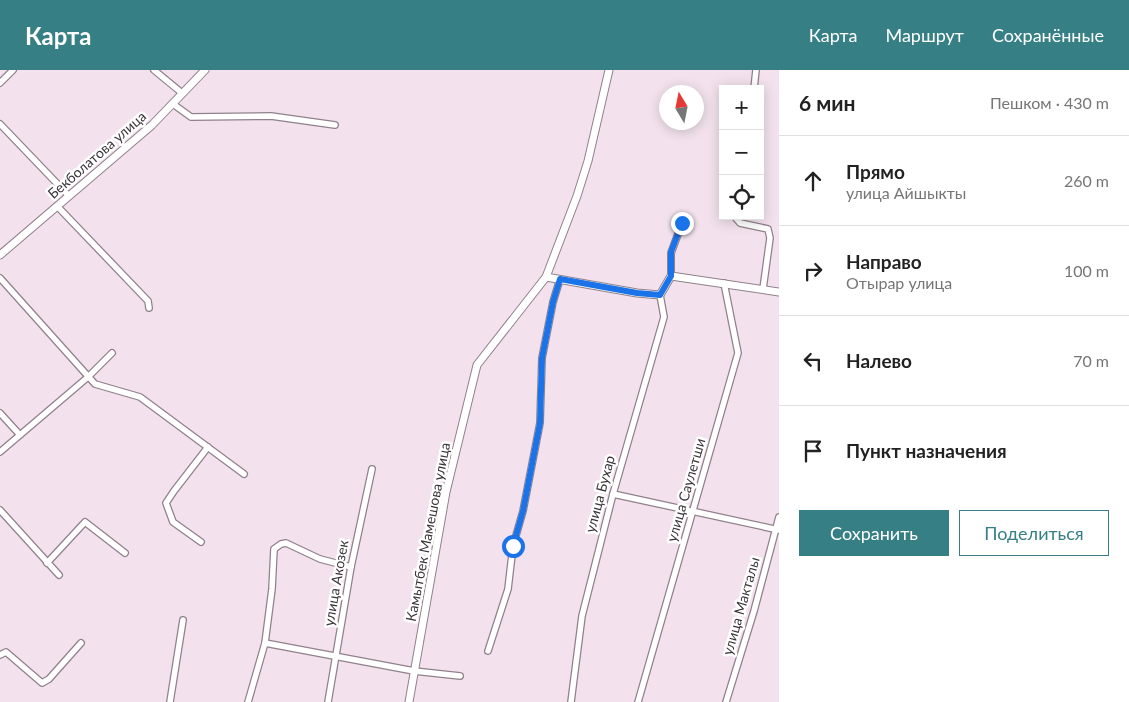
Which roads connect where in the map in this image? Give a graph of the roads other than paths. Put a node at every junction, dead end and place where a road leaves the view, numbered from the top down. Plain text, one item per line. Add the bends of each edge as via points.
1 (13, 70) edge
2 (154, 70) edge
3 (205, 70) edge
4 (609, 70) edge
5 (756, 70) edge
6 (0, 83) edge
7 (754, 85) edge
8 (182, 94) junction
9 (173, 104) junction
10 (0, 124) edge
11 (335, 125) dead end
12 (69, 196) junction
13 (57, 206) junction
14 (737, 220) edge
15 (682, 223) dead end
16 (0, 255) edge
17 (546, 276) junction
18 (671, 276) junction
19 (0, 278) edge
20 (560, 279) junction
21 (724, 283) junction
22 (763, 289) junction
23 (779, 292) edge
24 (660, 295) junction
25 (149, 308) dead end
26 (112, 353) dead end
27 (88, 376) junction
28 (0, 413) edge
29 (20, 435) junction
30 (208, 447) junction
31 (0, 452) edge
32 (372, 469) dead end
33 (244, 474) dead end
34 (612, 494) junction
35 (0, 510) edge
36 (693, 511) junction
37 (779, 516) edge
38 (777, 530) edge
39 (201, 542) dead end
40 (125, 553) dead end
41 (47, 563) junction
42 (351, 568) junction
43 (59, 575) dead end
44 (183, 620) dead end
45 (81, 643) dead end
46 (265, 643) junction
47 (488, 651) dead end
48 (0, 654) edge
49 (336, 657) junction
50 (414, 671) junction
51 (460, 676) dead end
52 (170, 702) edge
53 (248, 702) edge
54 (328, 702) edge
55 (409, 702) edge
56 (571, 702) edge
57 (638, 702) edge
58 (726, 702) edge

1 - 6 street
2 - 8 street
3 - 8 street, Бекболатова улица
4 - 17 street, Камытбек Мамешова улица via 588,161
5 - 7 street
8 - 9 street, Бекболатова улица
9 - 11 street via 191,117 271,116
9 - 12 street, Бекболатова улица
10 - 12 street
12 - 13 street, Бекболатова улица
13 - 16 street, Бекболатова улица
13 - 25 street via 148,301
14 - 22 street via 768,229 770,238
15 - 18 street via 671,252
17 - 20 street
17 - 50 street, Камытбек Мамешова улица via 477,365 446,492
18 - 21 street
18 - 24 street
19 - 27 street
20 - 24 street
20 - 47 street via 542,358 540,423 513,546 508,589
21 - 22 street
21 - 36 street, улица Саулетши via 738,353
22 - 23 street
24 - 34 street, улица Бухар via 664,317
26 - 27 street
27 - 29 street
27 - 30 street via 95,384 140,397
28 - 29 street
29 - 31 street
30 - 33 street
30 - 39 street via 166,503 173,522
32 - 42 street, улица Акозек
34 - 36 street
34 - 56 street, улица Бухар via 582,616
35 - 41 street
36 - 38 street
36 - 57 street, улица Саулетши
37 - 38 street, улица Макталы
38 - 58 street, улица Макталы
40 - 41 street via 85,522
41 - 43 street
42 - 46 street via 320,559 286,543 274,549
42 - 49 street, улица Акозек
44 - 52 street
45 - 48 street via 42,683 6,652
46 - 49 street
46 - 53 street
49 - 50 street
49 - 54 street, улица Акозек
50 - 51 street
50 - 55 street, Камытбек Мамешова улица

